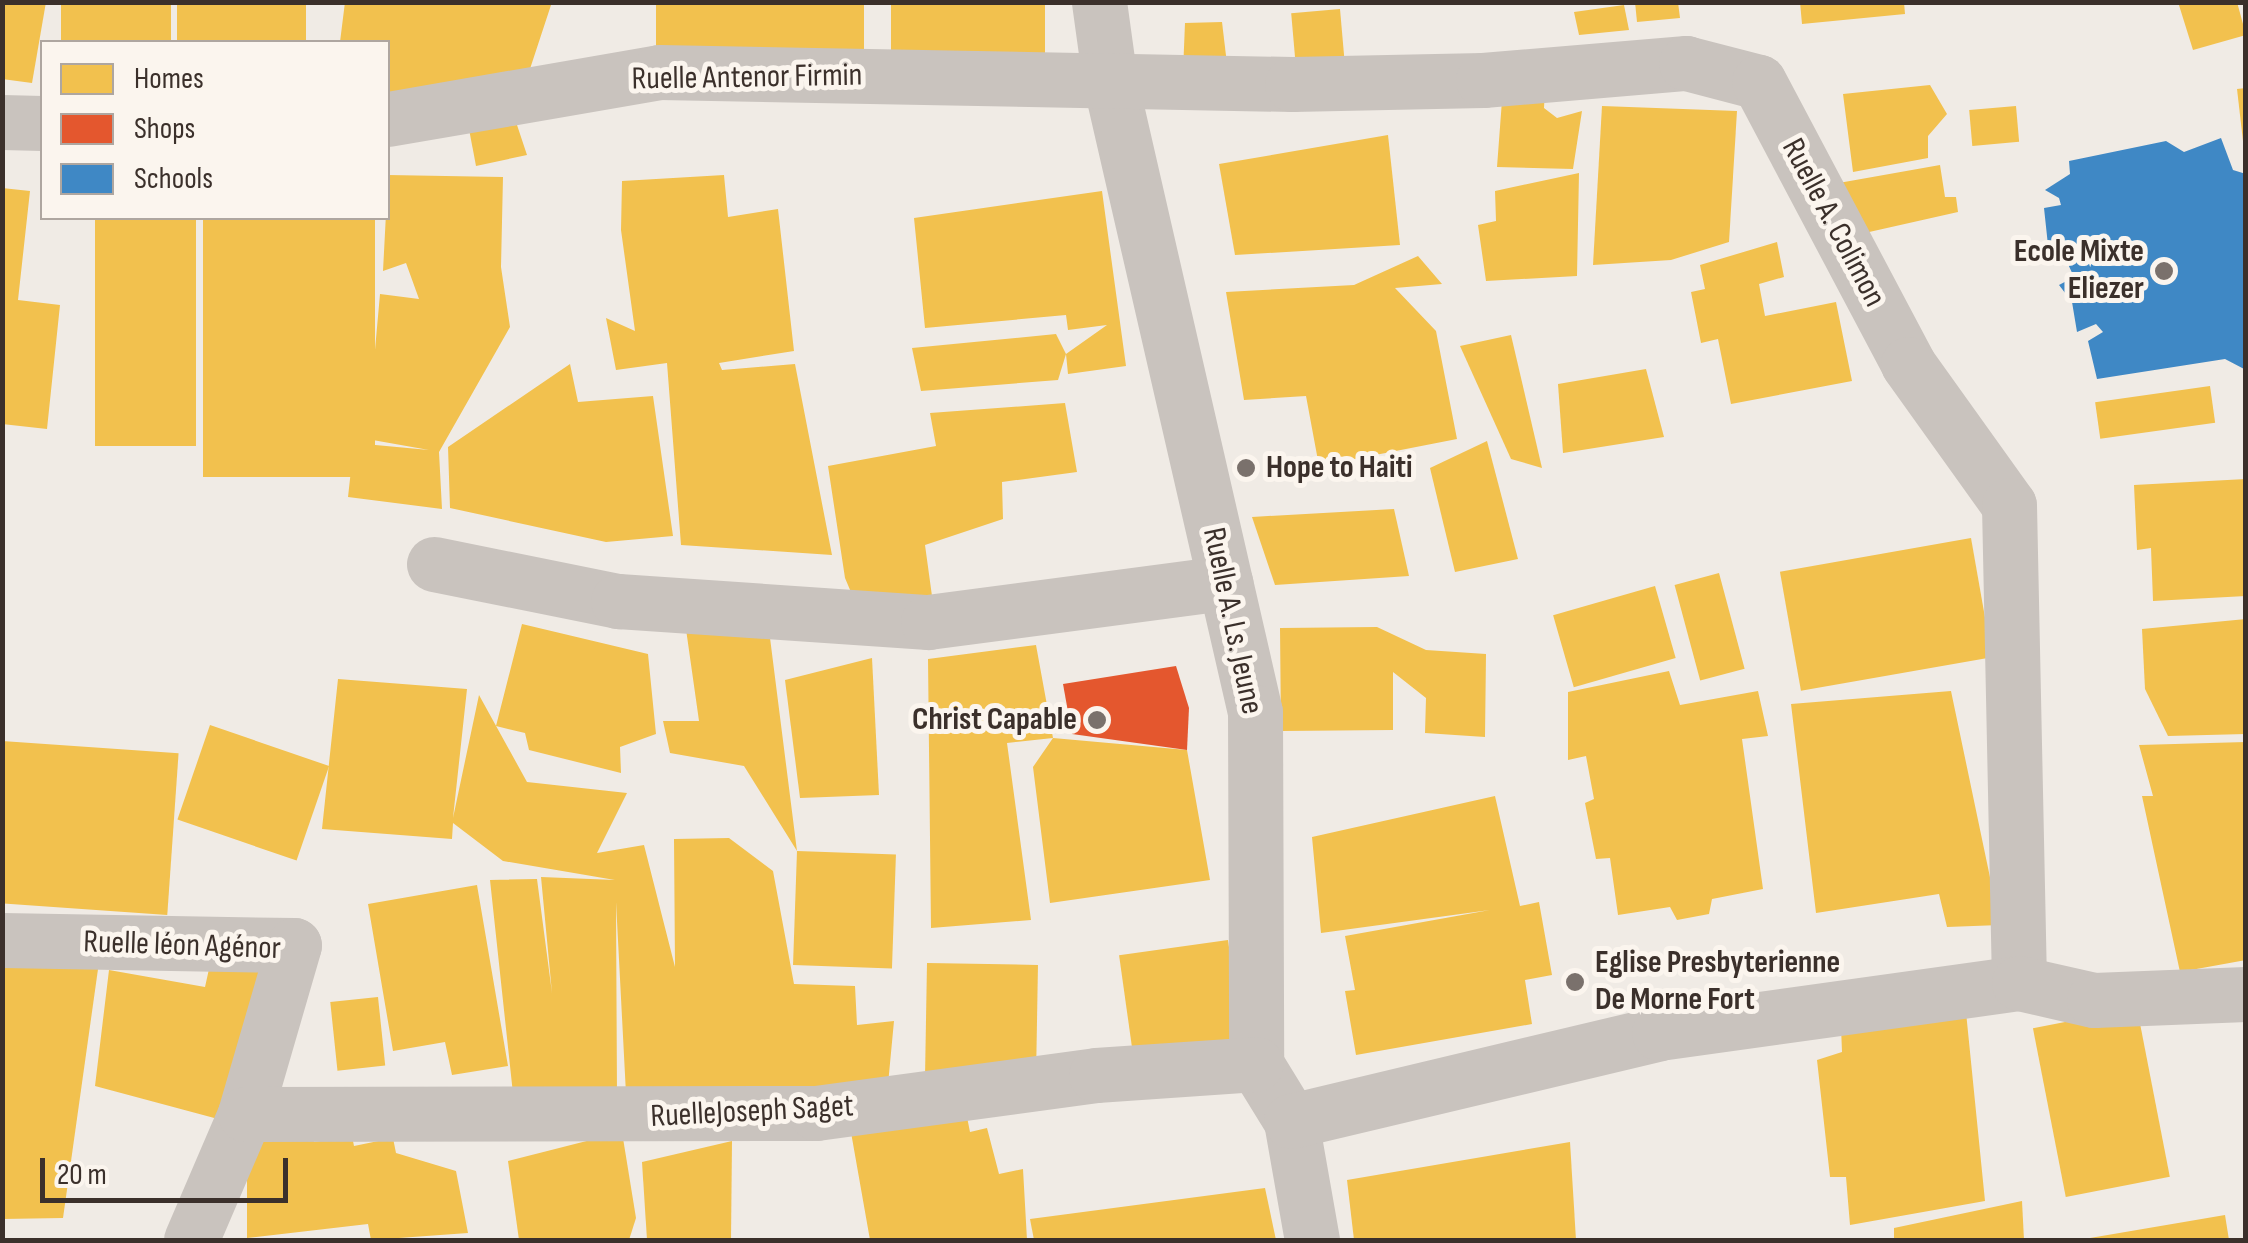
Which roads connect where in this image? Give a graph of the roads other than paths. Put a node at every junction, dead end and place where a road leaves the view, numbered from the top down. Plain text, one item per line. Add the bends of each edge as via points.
1 (1099, 2) edge
2 (1110, 81) junction
3 (390, 119) edge
4 (2, 122) edge
5 (40, 124) edge
6 (434, 564) dead end
7 (1226, 583) junction
8 (2, 940) edge
9 (2019, 983) junction
10 (2246, 994) edge
11 (1256, 1064) junction
12 (245, 1114) junction
13 (1291, 1121) junction
14 (191, 1240) edge
15 (1312, 1240) edge

1 - 2 street, Ruelle A. Ls. Jeune
2 - 3 street, Ruelle Antenor Firmin via 660,72
2 - 7 street, Ruelle A. Ls. Jeune
2 - 9 street, Ruelle A. Colimon via 1483,80 1686,63 1759,82 1908,364 2009,504
4 - 5 street
6 - 7 street via 618,600 928,622
7 - 11 street, Ruelle A. Ls. Jeune via 1255,712
8 - 12 street, Ruelle léon Agénor via 294,945
9 - 10 street via 2094,1000
9 - 13 street via 1659,1034
11 - 12 street, RuelleJoseph Saget via 1096,1076 816,1113
11 - 13 street
12 - 14 street, Ruelle léon Agénor
13 - 15 street

